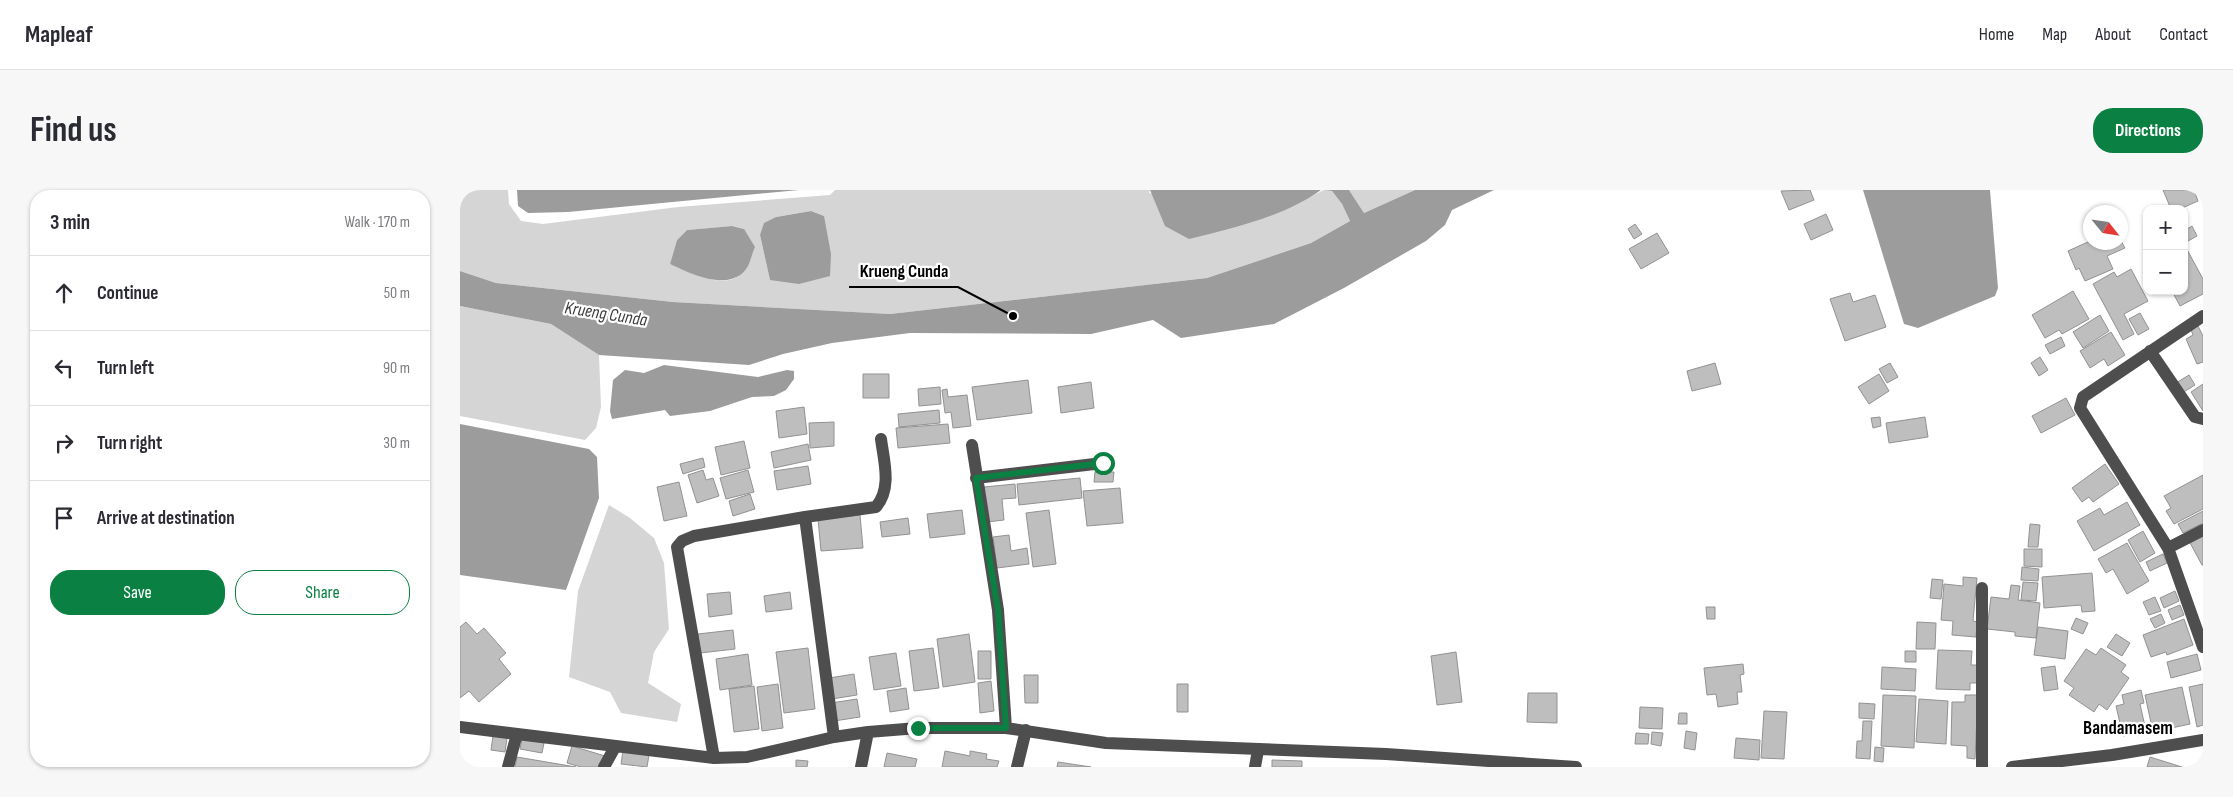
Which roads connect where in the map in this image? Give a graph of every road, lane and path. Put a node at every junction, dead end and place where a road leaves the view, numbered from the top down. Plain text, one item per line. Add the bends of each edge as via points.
1 (2203, 316) edge
2 (2150, 351) junction
3 (2203, 418) edge
4 (881, 439) dead end
5 (972, 446) dead end
6 (1103, 463) dead end
7 (976, 478) junction
8 (805, 516) junction
9 (2203, 530) edge
10 (2168, 548) junction
11 (1982, 588) dead end
12 (2203, 647) edge
13 (460, 727) edge
14 (1006, 728) junction
15 (1026, 730) junction
16 (868, 732) junction
17 (517, 734) junction
18 (834, 737) junction
19 (2203, 740) edge
20 (614, 746) junction
21 (1258, 750) junction
22 (714, 758) junction
23 (508, 767) edge
24 (604, 767) edge
25 (861, 767) edge
26 (1017, 767) edge
27 (1255, 767) edge
28 (1576, 767) edge
29 (1982, 767) edge
30 (2012, 767) edge

1 - 2 street
2 - 3 street via 2196,416
2 - 10 street via 2083,397 2080,408
4 - 8 street via 886,487 883,499 876,507
5 - 7 street
6 - 7 street
7 - 14 street via 998,610
8 - 18 street
8 - 22 street via 694,536 682,541 677,548
9 - 10 street
10 - 12 street
11 - 29 street
13 - 17 street
14 - 15 street
14 - 16 street via 918,728
15 - 21 street via 1106,743
15 - 26 street
16 - 18 street
16 - 25 street
17 - 20 street
17 - 23 street
18 - 22 street via 747,757
19 - 30 street
20 - 22 street
20 - 24 street
21 - 27 street
21 - 28 street via 1386,754

